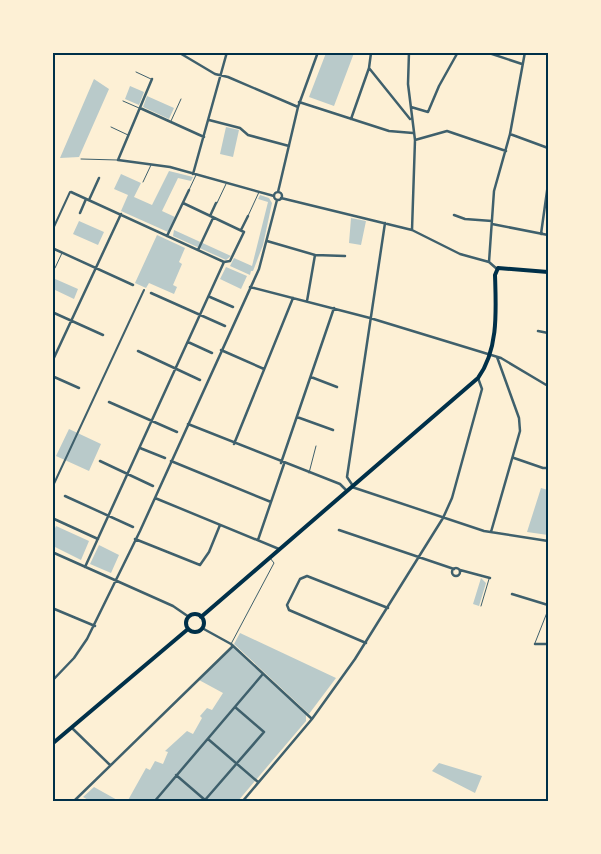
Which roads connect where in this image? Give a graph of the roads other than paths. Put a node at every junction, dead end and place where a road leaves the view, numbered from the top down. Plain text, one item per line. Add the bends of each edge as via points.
1 (178, 52) edge
2 (227, 52) edge
3 (318, 52) edge
4 (410, 52) edge
5 (458, 52) edge
6 (486, 52) edge
7 (525, 52) edge
8 (544, 52) edge
9 (371, 53) edge
10 (548, 54) edge
11 (522, 64) junction
12 (368, 68) junction
13 (136, 72) dead end
14 (221, 76) junction
15 (152, 79) joint
16 (181, 99) dead end
17 (123, 101) dead end
18 (299, 102) junction
19 (298, 107) junction
20 (410, 107) junction
21 (140, 108) junction
22 (351, 119) junction
23 (209, 120) junction
24 (411, 121) junction
25 (170, 122) junction
26 (111, 127) dead end
27 (413, 133) junction
28 (510, 134) junction
29 (128, 135) junction
30 (204, 137) junction
31 (414, 140) junction
32 (289, 146) junction
33 (548, 148) edge
34 (506, 151) junction
35 (81, 159) dead end
36 (118, 160) junction
37 (152, 164) junction
38 (195, 174) junction
39 (99, 178) dead end
40 (143, 182) dead end
41 (227, 182) junction
42 (548, 184) edge
43 (189, 190) joint
44 (259, 191) junction
45 (71, 192) joint
46 (278, 192) junction
47 (274, 196) junction
48 (281, 198) junction
49 (88, 199) junction
50 (277, 200) junction
51 (183, 203) junction
52 (216, 203) joint
53 (80, 213) dead end
54 (120, 214) junction
55 (454, 215) dead end
56 (248, 216) joint
57 (211, 217) junction
58 (492, 222) junction
59 (385, 223) junction
60 (412, 230) junction
61 (52, 231) edge
62 (241, 231) junction
63 (540, 234) junction
64 (548, 235) edge
65 (168, 236) junction
66 (267, 241) junction
67 (52, 248) edge
68 (198, 250) junction
69 (62, 253) junction
70 (315, 255) junction
71 (345, 256) dead end
72 (224, 262) junction
73 (489, 262) junction
74 (55, 268) dead end
75 (96, 268) junction
76 (497, 269) junction
77 (548, 272) edge
78 (133, 285) dead end
79 (250, 287) junction
80 (144, 290) dead end
81 (151, 293) dead end
82 (209, 296) junction
83 (293, 298) junction
84 (306, 301) junction
85 (233, 307) dead end
86 (334, 308) junction
87 (52, 312) edge
88 (200, 315) junction
89 (370, 318) junction
90 (72, 320) junction
91 (225, 326) dead end
92 (538, 331) dead end
93 (548, 332) edge
94 (103, 335) dead end
95 (188, 342) junction
96 (221, 350) junction
97 (138, 351) dead end
98 (212, 353) dead end
99 (489, 355) junction
100 (497, 357) junction
101 (52, 362) edge
102 (176, 368) junction
103 (264, 369) junction
104 (52, 376) edge
105 (311, 377) junction
106 (478, 378) junction
107 (200, 380) dead end
108 (548, 386) edge
109 (337, 387) dead end
110 (79, 388) dead end
111 (109, 402) dead end
112 (297, 416) junction
113 (152, 421) junction
114 (187, 424) junction
115 (333, 430) dead end
116 (177, 432) dead end
117 (234, 444) junction
118 (316, 446) dead end
119 (140, 448) junction
120 (165, 458) dead end
121 (514, 458) junction
122 (100, 461) dead end
123 (171, 461) junction
124 (282, 463) junction
125 (548, 465) edge
126 (128, 474) junction
127 (309, 474) junction
128 (153, 486) dead end
129 (353, 486) junction
130 (52, 488) edge
131 (347, 491) junction
132 (66, 496) dead end
133 (155, 498) junction
134 (271, 502) junction
135 (109, 516) junction
136 (52, 518) edge
137 (443, 518) junction
138 (220, 525) junction
139 (133, 527) dead end
140 (339, 530) dead end
141 (490, 533) junction
142 (98, 539) junction
143 (135, 539) junction
144 (258, 540) junction
145 (548, 541) edge
146 (279, 549) junction
147 (52, 552) edge
148 (420, 556) junction
149 (270, 558) junction
150 (85, 567) junction
151 (454, 569) junction
152 (460, 570) junction
153 (490, 578) joint
154 (116, 581) junction
155 (512, 594) dead end
156 (548, 605) edge
157 (481, 606) dead end
158 (52, 608) edge
159 (388, 608) junction
160 (548, 610) edge
161 (189, 616) junction
162 (202, 617) junction
163 (95, 626) junction
164 (202, 628) junction
165 (188, 629) junction
166 (366, 643) junction
167 (535, 644) joint
168 (548, 644) edge
169 (232, 645) junction
170 (262, 675) junction
171 (52, 681) edge
172 (235, 707) junction
173 (312, 719) junction
174 (72, 728) junction
175 (207, 739) junction
176 (52, 744) edge
177 (236, 764) junction
178 (110, 765) junction
179 (176, 775) junction
180 (258, 782) junction
181 (73, 802) edge
182 (154, 802) edge
183 (242, 802) edge

1 - 14 street
2 - 14 street
3 - 18 street
4 - 20 street
5 - 20 street via 428,112
6 - 11 street
7 - 11 street
8 - 10 street
9 - 12 street
11 - 28 street
12 - 22 street
12 - 24 street
13 - 15 lane
14 - 19 street
14 - 23 street
15 - 21 street
16 - 25 lane
17 - 21 lane
18 - 19 street
18 - 22 street
19 - 32 street
20 - 24 street
21 - 25 street
21 - 29 street
22 - 27 street
23 - 30 street
23 - 32 street
24 - 27 street
25 - 30 street
26 - 29 lane
27 - 31 street
28 - 33 street
28 - 34 street
29 - 36 street
30 - 38 street
31 - 34 street via 448,131
31 - 60 street
32 - 46 street
34 - 58 street via 494,191
35 - 36 lane
36 - 37 street
37 - 38 street
37 - 40 lane
38 - 41 street
38 - 43 lane
39 - 49 street
41 - 44 street
41 - 52 lane
42 - 63 street
43 - 51 street
44 - 47 street
44 - 56 lane
45 - 49 street
45 - 61 street
46 - 47 street
46 - 48 street
47 - 50 street
48 - 50 street
48 - 59 street
49 - 53 street
49 - 54 street
50 - 66 street
51 - 57 street
51 - 65 street
52 - 57 street
54 - 65 street
54 - 75 street
55 - 58 street
56 - 62 street
57 - 62 street
57 - 68 street
58 - 63 street
58 - 73 street
59 - 60 street
59 - 89 street
60 - 73 street via 460,254
62 - 72 street via 244,232 230,261
63 - 64 street
65 - 68 street
66 - 70 street
66 - 79 street
67 - 69 street
68 - 72 street
69 - 74 lane
69 - 75 street
70 - 71 street
70 - 84 street
72 - 82 street
73 - 76 street
75 - 78 street
75 - 90 street
76 - 77 main road via 507,267
76 - 99 main road via 495,323
79 - 83 street
79 - 96 street
80 - 130 street
81 - 88 street
82 - 85 street
82 - 88 street
83 - 84 street
83 - 103 street
84 - 86 street
86 - 89 street
86 - 105 street
87 - 90 street
88 - 91 street
88 - 95 street
89 - 99 street
89 - 129 street via 347,476
90 - 94 street
90 - 101 street
92 - 93 street
95 - 98 street
95 - 102 street
96 - 103 street
96 - 114 street
97 - 102 street
99 - 100 street
99 - 106 main road
100 - 108 street
100 - 121 street via 520,426
102 - 107 street
102 - 113 street
103 - 117 street
104 - 110 street
105 - 109 street
105 - 112 street
106 - 129 main road
106 - 137 street via 482,389 452,498
111 - 113 street
112 - 115 street
112 - 124 street
113 - 116 street
113 - 119 street
114 - 117 street
114 - 123 street
117 - 124 street
118 - 127 lane
119 - 120 street
119 - 126 street
121 - 125 street via 543,468
121 - 141 street
122 - 126 street
123 - 133 street
123 - 134 street
124 - 127 street
124 - 134 street
126 - 128 street
126 - 135 street
127 - 131 street via 340,484
129 - 131 main road
129 - 137 street
131 - 146 main road
132 - 135 street
133 - 138 street
133 - 143 street
134 - 144 street
135 - 139 street
135 - 142 street
136 - 142 street
137 - 141 street
137 - 148 street
138 - 143 street via 200,565
138 - 144 street
140 - 148 street
141 - 145 street
142 - 150 street
143 - 154 street
144 - 146 street
146 - 149 main road
147 - 150 street
148 - 151 street
148 - 159 street
149 - 162 main road
149 - 169 lane via 274,563
150 - 154 street
151 - 152 street
151 - 152 street via 452,573 456,576
152 - 153 street
153 - 157 lane
154 - 161 street
154 - 163 street
155 - 156 street
158 - 163 street
159 - 166 street
159 - 166 street via 308,576 300,579 288,604 289,610
160 - 167 lane
161 - 162 main road
161 - 165 main road
162 - 164 main road
163 - 171 street via 74,658
164 - 165 main road via 196,632
164 - 169 street
165 - 174 main road
166 - 173 street
167 - 168 street
169 - 170 street
169 - 178 street
170 - 172 street
170 - 173 street
172 - 175 street
172 - 177 street via 264,732
173 - 180 street
174 - 176 main road
174 - 178 street
175 - 177 street
175 - 179 street
177 - 179 street via 205,800
177 - 180 street
178 - 181 street
179 - 182 street
180 - 183 street

